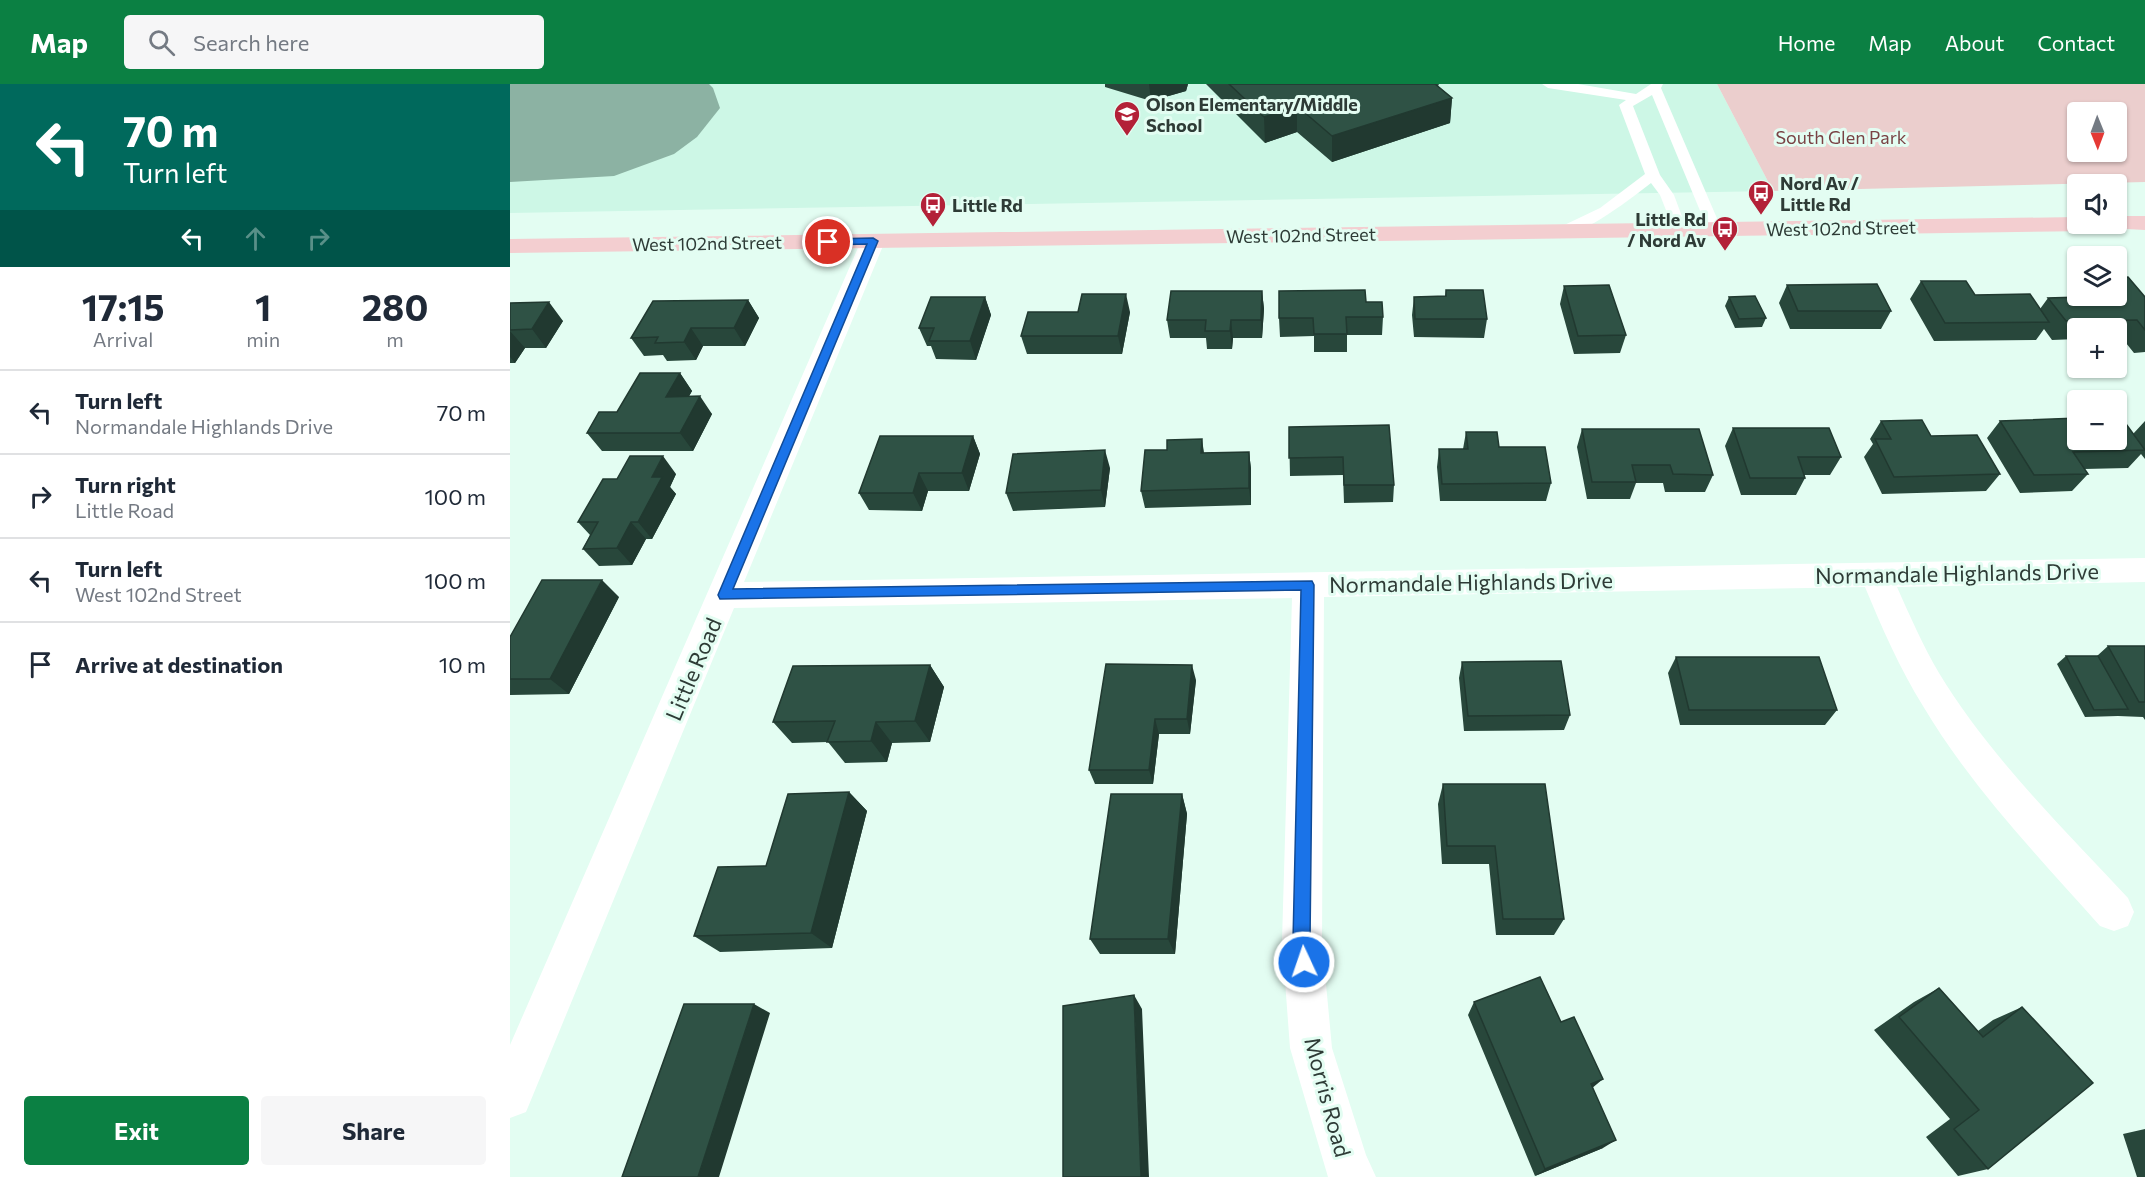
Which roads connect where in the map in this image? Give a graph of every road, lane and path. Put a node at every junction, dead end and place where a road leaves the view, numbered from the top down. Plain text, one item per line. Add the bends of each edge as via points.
1 (1548, 84) edge
2 (1656, 86) edge
3 (1637, 98) junction
4 (1653, 175) junction
5 (2127, 223) edge
6 (2145, 223) edge
7 (2067, 224) edge
8 (1680, 230) junction
9 (1715, 230) junction
10 (1561, 232) junction
11 (873, 241) junction
12 (510, 246) edge
13 (2145, 570) edge
14 (1876, 575) junction
15 (1308, 585) junction
16 (724, 595) junction
17 (2114, 912) dead end
18 (510, 1096) edge
19 (1353, 1177) edge

1 - 3 lane
2 - 3 lane
2 - 9 lane
3 - 4 lane via 1626,105
4 - 8 lane via 1667,195
4 - 10 lane via 1605,211
5 - 6 street
7 - 9 street, West 102nd Street
8 - 9 street, West 102nd Street
8 - 10 street, West 102nd Street
10 - 11 street, West 102nd Street
11 - 12 street, West 102nd Street
11 - 16 street, Little Road
13 - 14 street, Normandale Highlands Drive
14 - 15 street, Normandale Highlands Drive
14 - 17 street via 1904,640 1935,697 1976,755
15 - 16 street, Normandale Highlands Drive
15 - 19 street, Morris Road via 1302,941 1311,1048
16 - 18 street, Little Road

